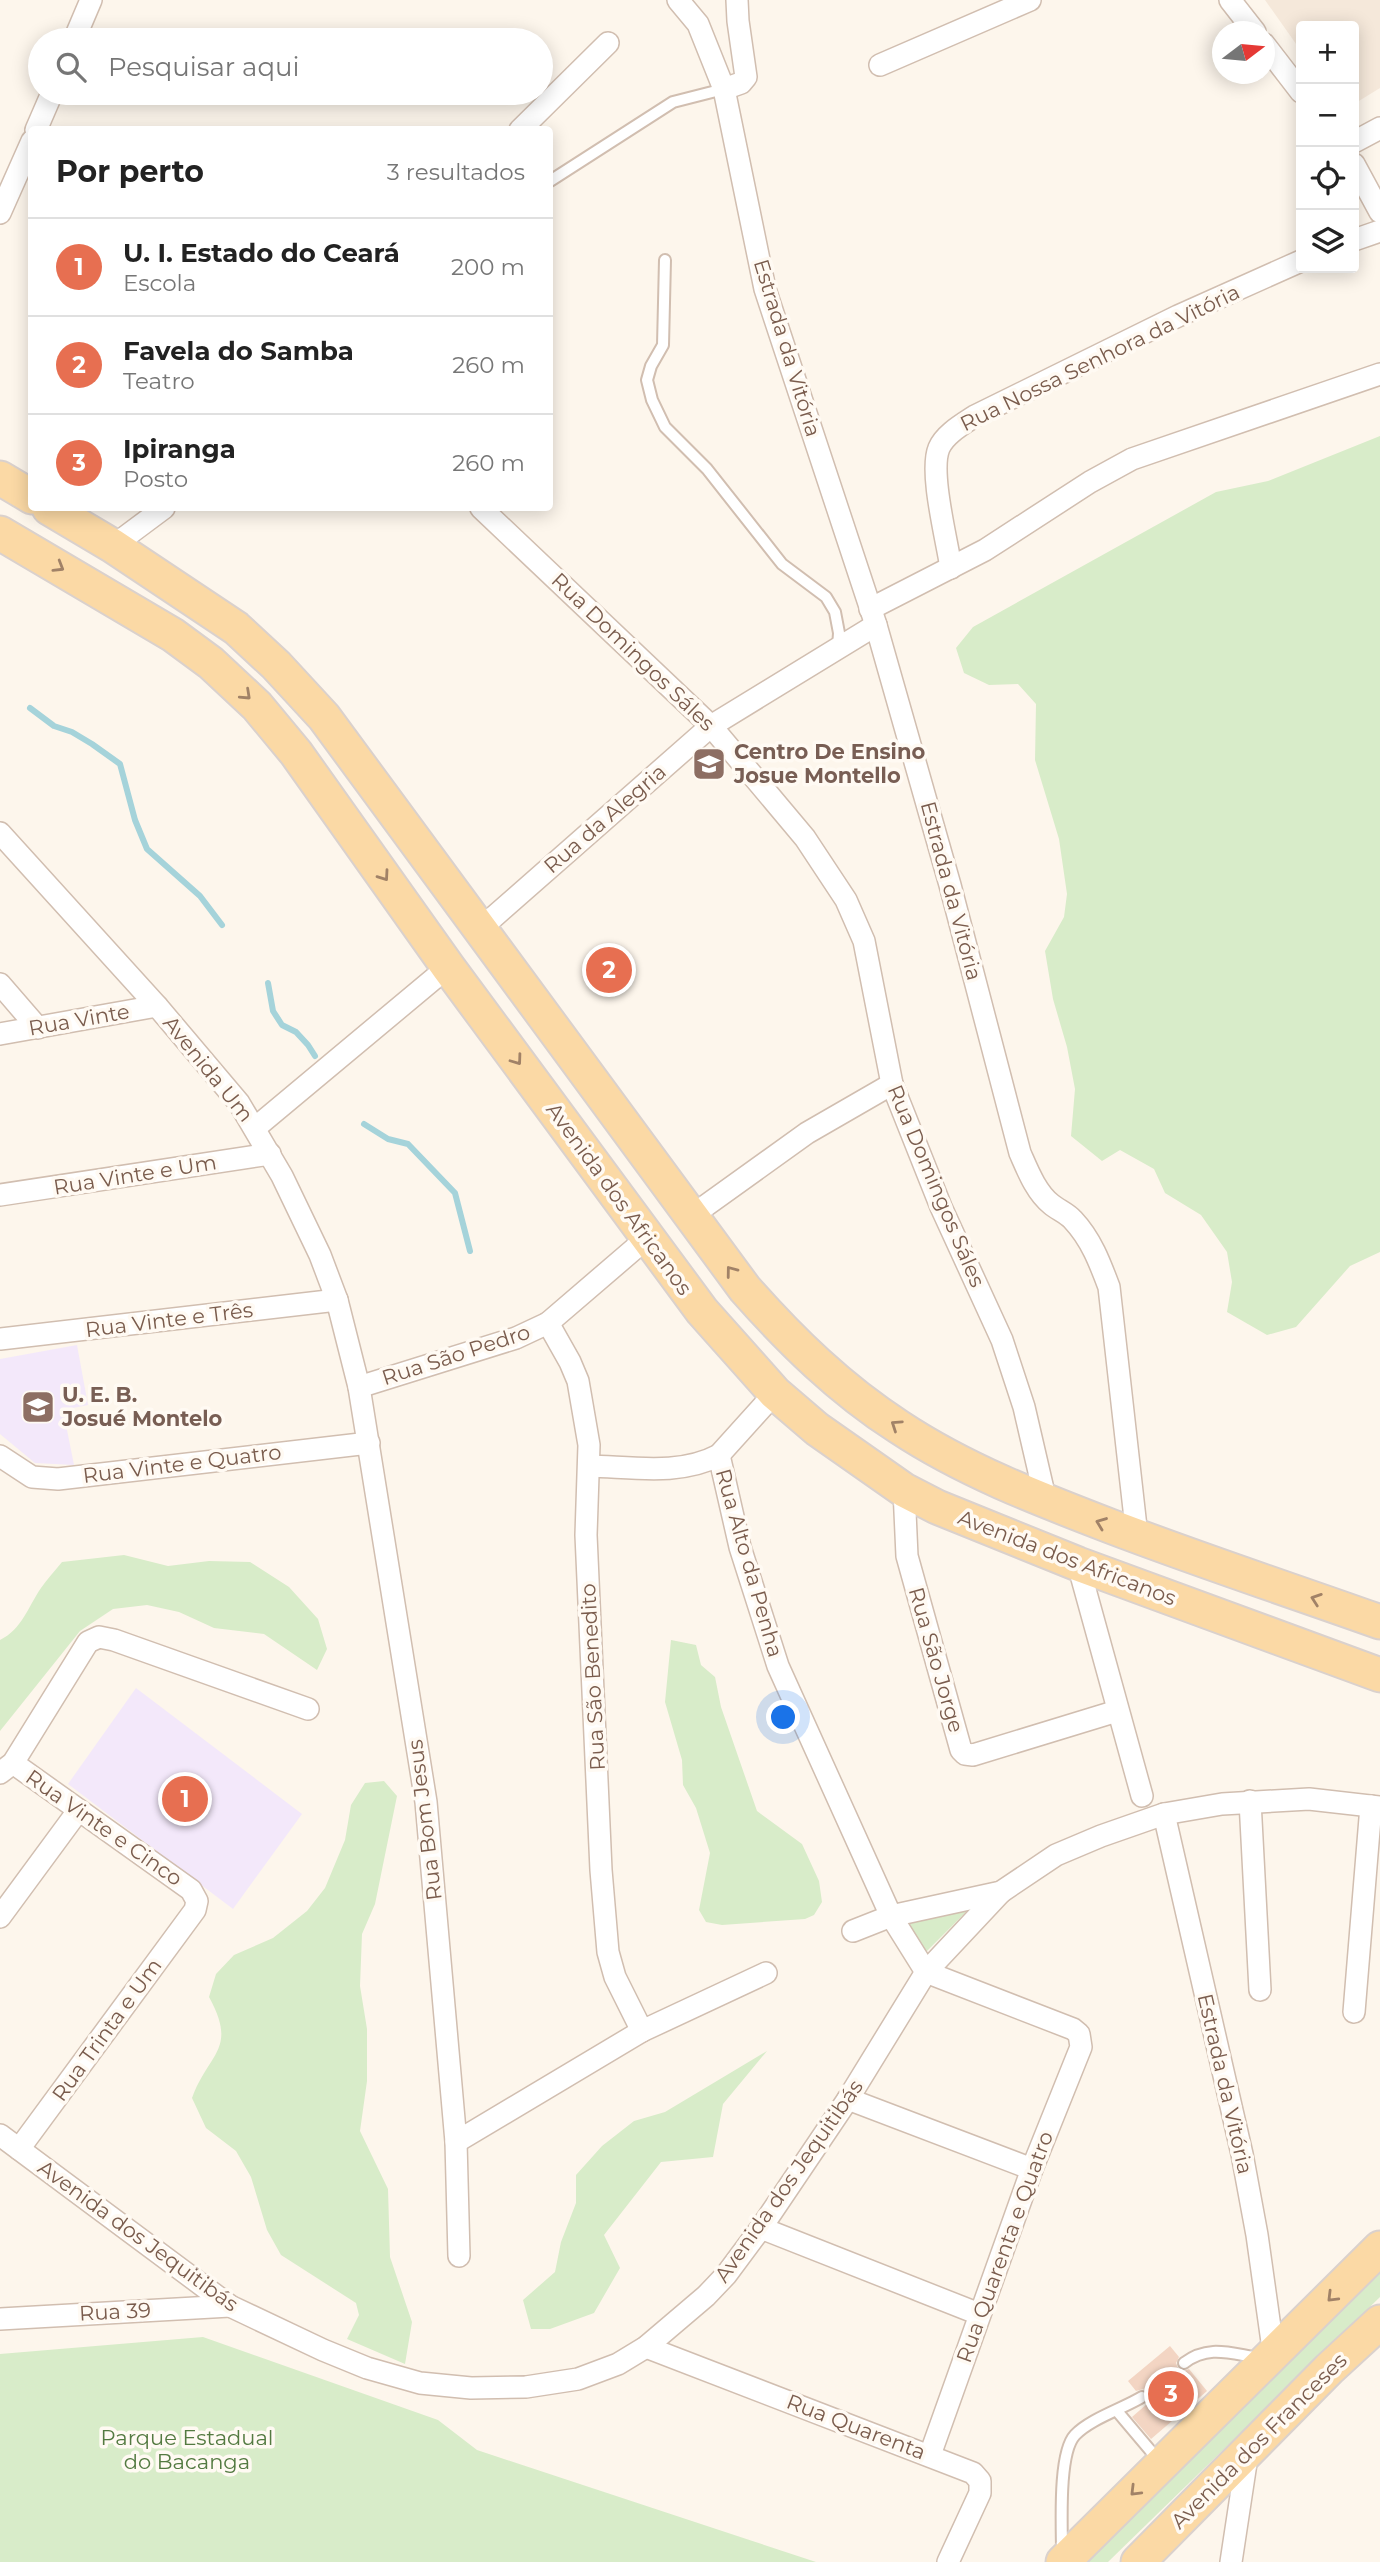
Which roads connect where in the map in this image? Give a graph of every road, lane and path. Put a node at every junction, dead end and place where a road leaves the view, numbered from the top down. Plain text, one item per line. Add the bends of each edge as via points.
1 (91, 0) edge
2 (678, 0) edge
3 (737, 0) edge
4 (1030, 0) edge
5 (1230, 0) edge
6 (1246, 21) edge
7 (79, 28) edge
8 (608, 43) dead end
9 (1275, 57) edge
10 (880, 65) dead end
11 (1296, 85) edge
12 (724, 89) junction
13 (553, 97) edge
14 (49, 105) edge
15 (545, 105) edge
16 (44, 126) edge
17 (524, 126) edge
18 (1380, 128) edge
19 (1359, 139) edge
20 (28, 150) edge
21 (1359, 173) edge
22 (553, 179) edge
23 (1380, 212) edge
24 (0, 213) edge
25 (1380, 230) edge
26 (1359, 238) edge
27 (665, 260) dead end
28 (1296, 263) edge
29 (1380, 374) edge
30 (0, 478) edge
31 (28, 495) edge
32 (54, 511) edge
33 (160, 511) edge
34 (484, 511) edge
35 (0, 533) edge
36 (113, 546) junction
37 (951, 568) junction
38 (873, 617) junction
39 (838, 648) junction
40 (711, 726) junction
41 (0, 834) edge
42 (480, 929) junction
43 (448, 967) junction
44 (0, 984) edge
45 (157, 1006) junction
46 (38, 1028) junction
47 (0, 1034) edge
48 (892, 1084) junction
49 (256, 1128) junction
50 (270, 1154) junction
51 (0, 1195) edge
52 (690, 1217) junction
53 (647, 1238) junction
54 (337, 1300) junction
55 (548, 1323) junction
56 (0, 1339) edge
57 (359, 1387) junction
58 (775, 1394) junction
59 (369, 1443) junction
60 (719, 1455) junction
61 (0, 1456) edge
62 (589, 1466) junction
63 (904, 1490) junction
64 (1046, 1502) junction
65 (1137, 1536) junction
66 (1031, 1545) junction
67 (1078, 1564) junction
68 (1380, 1622) edge
69 (1380, 1675) edge
70 (308, 1709) dead end
71 (1117, 1711) junction
72 (6, 1768) edge
73 (1142, 1796) dead end
74 (1250, 1801) junction
75 (1375, 1807) edge
76 (78, 1811) junction
77 (1164, 1814) junction
78 (1001, 1892) junction
79 (195, 1910) joint
80 (891, 1916) junction
81 (0, 1917) edge
82 (853, 1931) dead end
83 (926, 1972) junction
84 (766, 1973) dead end
85 (1260, 1990) dead end
86 (1354, 2012) dead end
87 (642, 2031) junction
88 (848, 2099) junction
89 (0, 2135) edge
90 (456, 2143) junction
91 (19, 2149) junction
92 (1032, 2169) junction
93 (761, 2228) junction
94 (1380, 2248) edge
95 (459, 2256) dead end
96 (230, 2306) junction
97 (979, 2315) junction
98 (0, 2319) edge
99 (1380, 2322) edge
100 (646, 2347) junction
101 (1272, 2358) junction
102 (1184, 2363) dead end
103 (1142, 2397) dead end
104 (1117, 2411) junction
105 (1248, 2450) junction
106 (930, 2455) junction
107 (1162, 2465) junction
108 (948, 2562) edge
109 (1063, 2562) edge
110 (1138, 2562) edge
111 (1231, 2562) edge

1 - 7 street
2 - 12 street, Estrada da Vitória via 698,24
3 - 12 street via 746,77
4 - 10 street
5 - 6 street
8 - 13 street
9 - 11 street
12 - 22 lane via 673,102
12 - 38 street, Estrada da Vitória via 765,289
14 - 16 street
15 - 17 street
18 - 19 street
20 - 24 street
21 - 23 street
25 - 26 street
27 - 39 lane via 663,345 647,380 652,400 665,427 707,468 782,564 826,597 835,612
28 - 37 street, Rua Nossa Senhora da Vitória via 986,410 953,431 939,446 935,464
29 - 37 street, Rua da Alegria via 1132,459
30 - 31 main road
32 - 36 main road
33 - 36 street
34 - 40 street, Rua Domingos Sáles
35 -> 43 main road, Avenida dos Africanos via 173,635 257,706 296,753
36 - 42 main road via 236,628 276,665 324,717
37 - 38 street, Rua da Alegria
38 - 39 street, Rua da Alegria
38 - 65 street, Estrada da Vitória via 1020,1153 1049,1203 1072,1218 1087,1238 1109,1287
39 - 40 street, Rua da Alegria
40 - 42 street, Rua da Alegria
40 - 48 street, Rua Domingos Sáles via 804,838 846,900 864,940
41 - 45 street, Avenida Um
42 - 52 main road
43 - 49 street
43 -> 53 main road, Avenida dos Africanos
44 - 46 street
45 - 46 street, Rua Vinte
45 - 49 street, Avenida Um
46 - 47 street, Rua Vinte
48 - 52 street via 807,1133
48 - 64 street, Rua Domingos Sáles via 1002,1340 1024,1407
49 - 50 street, Avenida Um
50 - 51 street, Rua Vinte e Um
50 - 54 street, Avenida Um
64 -> 52 main road via 946,1456 847,1390 778,1326
53 - 55 street, Rua São Pedro
53 - 58 main road, Avenida dos Africanos via 702,1311
54 - 56 street, Rua Vinte e Três
54 - 57 street, Avenida Um
55 - 57 street, Rua São Pedro via 516,1338
55 - 62 street, Rua São Benedito via 578,1381
57 - 59 street, Rua Bom Jesus
58 - 60 street, Rua Alto da Penha
58 - 63 main road, Avenida dos Africanos
59 - 61 street, Rua Vinte e Quatro via 58,1479 32,1476
59 - 90 street, Rua Bom Jesus via 426,1801
60 - 62 street via 684,1468
60 - 80 street, Rua Alto da Penha via 740,1547 778,1666
62 - 87 street, Rua São Benedito via 586,1535 608,1952
63 - 66 main road, Avenida dos Africanos
63 - 71 street, Rua São Jorge via 907,1556 961,1751 973,1755
65 -> 64 main road
64 - 66 main road
68 -> 65 main road
66 - 67 main road, Avenida dos Africanos
67 - 69 main road, Avenida dos Africanos
67 - 71 street
70 - 72 street via 99,1637 88,1642
71 - 73 street
72 - 76 street, Rua Vinte e Cinco
74 - 75 street, Avenida dos Jequitibás via 1309,1799
74 - 77 street, Avenida dos Jequitibás
74 - 85 street
75 - 86 street
76 - 79 street, Rua Vinte e Cinco via 191,1890 197,1901
76 - 81 street
77 - 78 street, Avenida dos Jequitibás via 1056,1855
77 - 101 street, Estrada da Vitória via 1242,2154
78 - 80 street
78 - 83 street, Avenida dos Jequitibás
79 - 91 street, Rua Trinta e Um
80 - 82 street
80 - 83 street, Rua Alto da Penha
83 - 88 street, Avenida dos Jequitibás
83 - 92 street, Rua Quarenta e Quatro via 1073,2029 1081,2040
84 - 87 street
87 - 90 street
88 - 92 street
88 - 93 street, Avenida dos Jequitibás
89 - 91 street, Avenida dos Jequitibás
90 - 95 street, Rua Bom Jesus
91 - 96 street, Avenida dos Jequitibás
92 - 97 street, Rua Quarenta e Quatro
93 - 97 street
93 - 100 street, Avenida dos Jequitibás via 706,2296
94 -> 101 main road
96 - 98 street, Rua 39
96 - 100 street, Avenida dos Jequitibás via 367,2368 420,2383 471,2388 569,2381 608,2369
97 - 106 street, Rua Quarenta e Quatro
99 - 105 main road, Avenida dos Franceses
100 - 106 street, Rua Quarenta
101 - 102 lane via 1211,2350
101 - 107 main road
103 - 104 lane
104 - 107 lane
104 - 109 lane via 1083,2428 1068,2446 1062,2496
105 - 110 main road, Avenida dos Franceses
105 - 111 street
106 - 108 street, Rua Quarenta via 973,2473 980,2481
107 -> 109 main road

